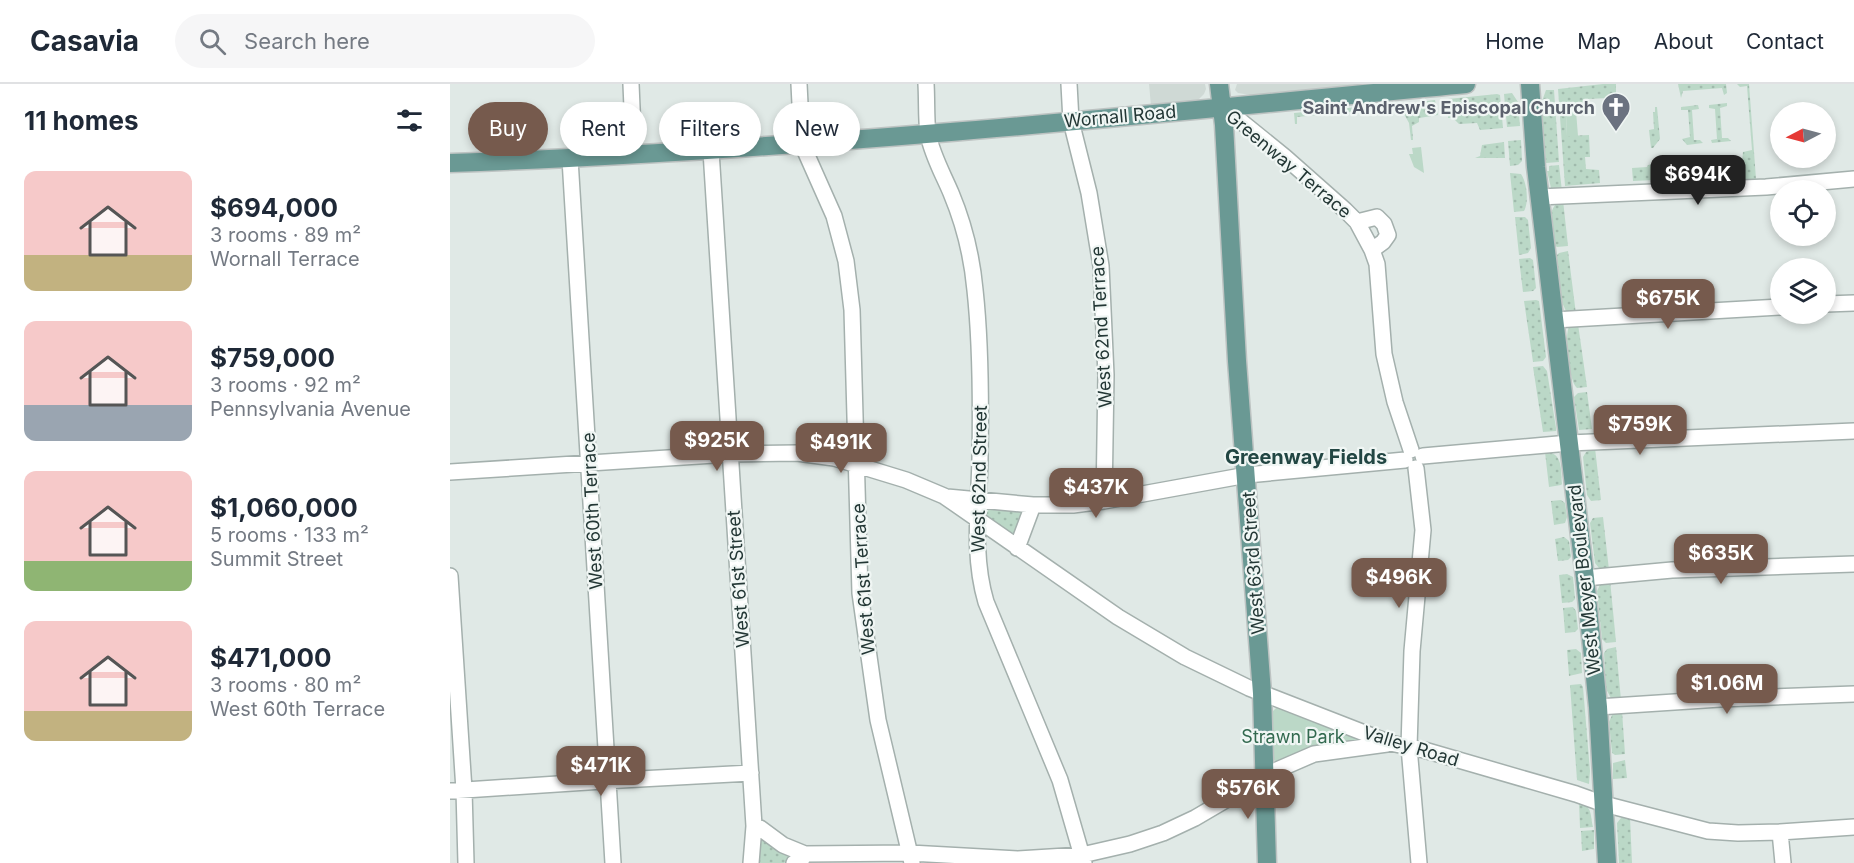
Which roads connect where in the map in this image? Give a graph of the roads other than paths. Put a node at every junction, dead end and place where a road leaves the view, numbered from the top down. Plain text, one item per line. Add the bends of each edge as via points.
1 (631, 84) edge
2 (800, 84) edge
3 (926, 84) edge
4 (1069, 84) edge
5 (1219, 84) edge
6 (1466, 84) edge
7 (1530, 84) edge
8 (632, 102) edge
9 (801, 102) edge
10 (1222, 106) junction
11 (1071, 121) junction
12 (928, 133) junction
13 (860, 139) edge
14 (618, 156) edge
15 (711, 156) edge
16 (807, 156) edge
17 (570, 159) junction
18 (450, 163) edge
19 (1854, 179) edge
20 (1539, 196) junction
21 (1357, 222) junction
22 (1372, 250) junction
23 (1854, 303) edge
24 (1836, 304) edge
25 (1770, 308) edge
26 (1554, 320) junction
27 (1854, 431) edge
28 (1569, 443) junction
29 (730, 454) junction
30 (1414, 459) junction
31 (589, 463) junction
32 (857, 464) junction
33 (450, 472) edge
34 (1246, 475) junction
35 (944, 496) junction
36 (978, 501) junction
37 (1104, 501) junction
38 (1033, 505) junction
39 (978, 522) junction
40 (1017, 549) junction
41 (1854, 564) edge
42 (450, 576) edge
43 (1585, 578) junction
44 (1262, 693) junction
45 (1854, 694) edge
46 (1598, 707) junction
47 (1390, 743) junction
48 (1409, 747) junction
49 (751, 773) junction
50 (1265, 777) junction
51 (608, 780) junction
52 (457, 791) edge
53 (1604, 804) junction
54 (754, 826) junction
55 (1854, 827) edge
56 (1779, 832) junction
57 (911, 858) edge
58 (799, 859) edge
59 (1083, 859) edge
60 (466, 863) edge
61 (613, 863) edge
62 (751, 863) edge
63 (1267, 863) edge
64 (1419, 863) edge
65 (1607, 863) edge
66 (1783, 863) edge

1 - 8 street
2 - 9 street, West 61st Terrace
3 - 12 street, West 62nd Street
4 - 11 street, West 62nd Terrace
5 - 10 main road, West 63rd Street
6 - 10 main road, Wornall Road
7 - 20 main road, West Meyer Boulevard
10 - 11 main road, Wornall Road
10 - 21 street, Greenway Terrace via 1326,191
10 - 34 main road, West 63rd Street
11 - 12 main road, Wornall Road
11 - 37 street, West 62nd Terrace via 1089,193 1102,278 1106,386
12 - 13 main road, Wornall Road
12 - 36 street, West 62nd Street via 960,218 972,266 980,393
14 - 17 main road, Wornall Road
15 - 29 street, West 61st Street
16 - 32 street, West 61st Terrace via 834,216 846,261 852,310
17 - 18 main road, Wornall Road
17 - 31 street, West 60th Terrace
19 - 20 street via 1766,187
20 - 26 main road, West Meyer Boulevard
21 - 22 street, Greenway Terrace
21 - 22 street, Greenway Terrace via 1377,217 1384,224 1388,236
22 - 30 street, Greenway Terrace via 1384,354
23 - 24 street
25 - 26 street
26 - 28 main road, West Meyer Boulevard
27 - 28 street
28 - 30 street
28 - 43 main road, West Meyer Boulevard
29 - 31 street
29 - 32 street via 797,453
29 - 49 street, West 61st Street
30 - 34 street
30 - 48 street, Greenway Terrace via 1423,530 1412,651
31 - 33 street
31 - 51 street, West 60th Terrace
32 - 35 street
32 - 57 street, West 61st Terrace via 860,593 868,663
34 - 37 street
34 - 44 main road, West 63rd Street
35 - 36 street
35 - 39 street, Valley Road
36 - 38 street
36 - 39 street, West 62nd Street
37 - 38 street
38 - 40 street
39 - 40 street, Valley Road
39 - 59 street, West 62nd Street via 978,567 986,602 1060,780
40 - 44 street, Valley Road via 1136,629
41 - 43 street via 1672,570
42 - 52 street
43 - 46 main road, West Meyer Boulevard
44 - 47 street, Valley Road
44 - 50 main road, West 63rd Street
45 - 46 street
46 - 53 main road, West Meyer Boulevard
47 - 48 street, Valley Road
47 - 50 street via 1314,754
48 - 53 street, Valley Road
48 - 64 street, Greenway Terrace
49 - 51 street
49 - 54 street, West 61st Street
50 - 59 street via 1195,818
50 - 63 main road, West 63rd Street
51 - 52 street
51 - 61 street, West 60th Terrace
52 - 60 street
53 - 56 street, Valley Road via 1708,831
53 - 65 main road, West Meyer Boulevard
54 - 58 street
54 - 62 street, West 61st Street
55 - 56 street, Valley Road
56 - 66 street
57 - 58 street
57 - 59 street

